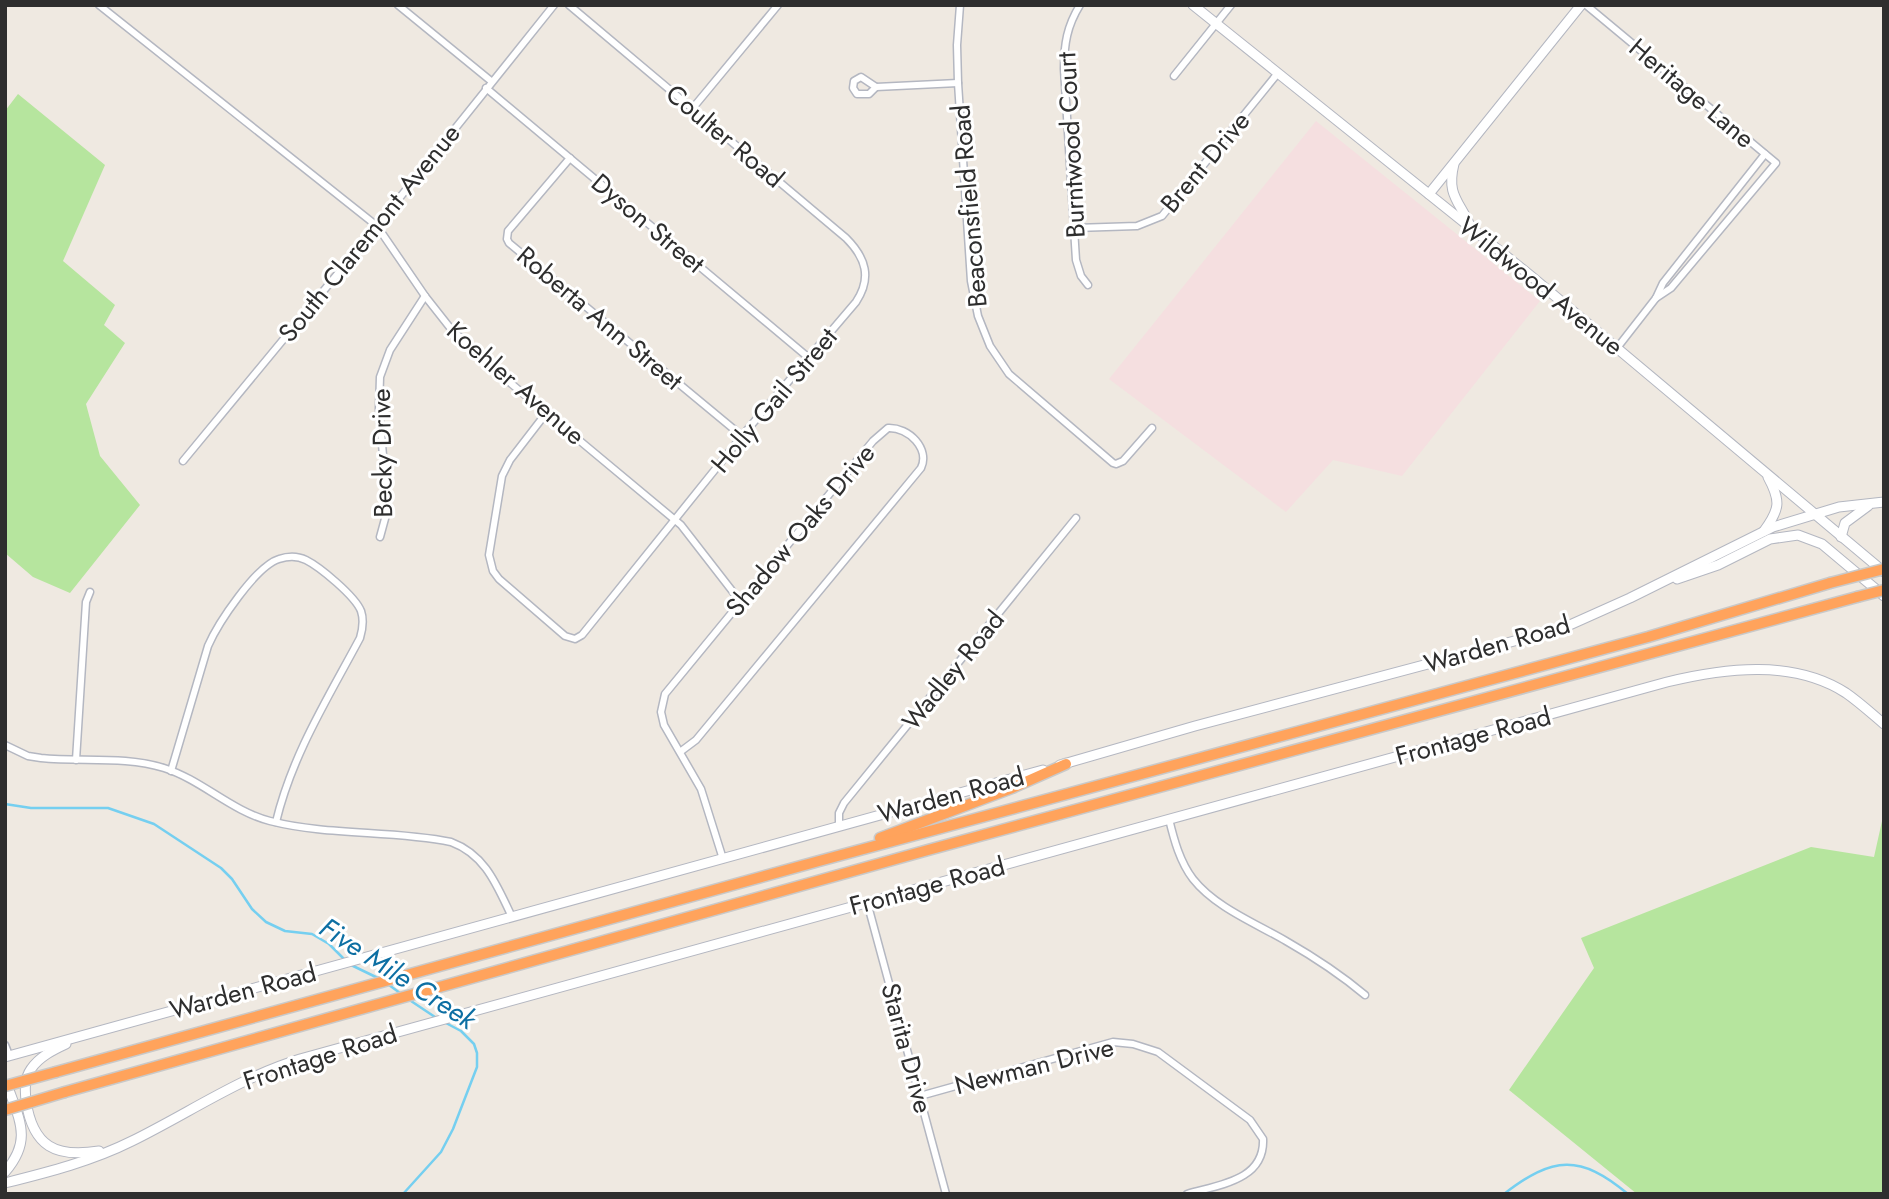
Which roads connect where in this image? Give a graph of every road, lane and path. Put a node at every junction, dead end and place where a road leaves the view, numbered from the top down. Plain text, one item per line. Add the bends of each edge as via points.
1 (99, 5) edge
2 (398, 5) edge
3 (554, 5) edge
4 (569, 5) edge
5 (778, 5) edge
6 (960, 5) edge
7 (1080, 5) edge
8 (1194, 5) edge
9 (1231, 5) edge
10 (1584, 5) edge
11 (1216, 24) junction
12 (1278, 73) junction
13 (1174, 76) dead end
14 (958, 83) junction
15 (489, 84) junction
16 (876, 88) dead end
17 (692, 109) junction
18 (1765, 154) junction
19 (570, 158) junction
20 (1456, 159) junction
21 (1429, 194) junction
22 (377, 226) junction
23 (1075, 228) junction
24 (1472, 230) junction
25 (866, 277) joint
26 (1088, 285) dead end
27 (425, 296) junction
28 (1656, 298) junction
29 (1617, 348) junction
30 (809, 358) junction
31 (547, 412) junction
32 (1152, 428) dead end
33 (743, 436) junction
34 (183, 461) dead end
35 (1766, 472) junction
36 (1880, 502) edge
37 (1814, 514) junction
38 (1076, 518) dead end
39 (676, 521) junction
40 (1764, 531) junction
41 (380, 537) dead end
42 (1841, 537) junction
43 (1884, 570) edge
44 (1646, 590) junction
45 (1884, 590) edge
46 (90, 592) dead end
47 (1884, 596) edge
48 (740, 601) junction
49 (1861, 705) junction
50 (1884, 715) edge
51 (1884, 723) edge
52 (5, 745) edge
53 (680, 751) junction
54 (76, 760) junction
55 (1066, 764) junction
56 (171, 771) junction
57 (1169, 819) junction
58 (276, 822) junction
59 (839, 826) junction
60 (723, 859) junction
61 (819, 861) junction
62 (867, 902) junction
63 (512, 917) junction
64 (1365, 995) dead end
65 (80, 1036) junction
66 (5, 1045) edge
67 (7, 1056) edge
68 (5, 1087) edge
69 (920, 1096) junction
70 (5, 1110) edge
71 (116, 1149) junction
72 (5, 1172) edge
73 (5, 1183) edge
74 (946, 1194) edge
75 (1186, 1194) edge

1 - 22 street, Koehler Avenue
2 - 15 street, Dyson Street
3 - 15 street, South Claremont Avenue
4 - 17 street, Coulter Road
5 - 17 street
6 - 14 street, Beaconsfield Road
7 - 23 street, Burntwood Court via 1064,47
8 - 11 main road, Wildwood Avenue
9 - 11 street
10 - 18 street, Heritage Lane
10 - 20 main road
11 - 12 main road, Wildwood Avenue
11 - 13 street
12 - 21 main road, Wildwood Avenue
12 - 23 street, Brent Drive via 1162,216 1137,226
14 - 16 street
14 - 32 street, Beaconsfield Road via 971,281 990,345 1021,386 1113,463 1120,464
15 - 19 street, Dyson Street
15 - 22 street, South Claremont Avenue
17 - 25 street, Coulter Road via 846,239 863,259
18 - 28 street
18 - 28 street, Heritage Lane via 1776,163 1671,288
19 - 30 street, Dyson Street
19 - 33 street, Roberta Ann Street via 508,231 509,243
20 - 21 main road
20 - 24 main road via 1452,195
21 - 24 main road, Wildwood Avenue
22 - 27 street, Koehler Avenue
22 - 34 street, South Claremont Avenue
23 - 26 street, Burntwood Court via 1076,260
24 - 29 main road, Wildwood Avenue
25 - 30 street, Holly Gail Street via 862,294
27 - 31 street, Koehler Avenue via 467,345
27 - 41 street, Becky Drive via 390,350 380,377 387,502
28 - 29 street
29 - 35 main road, Wildwood Avenue
30 - 33 street, Holly Gail Street
31 - 39 street, Koehler Avenue
31 - 39 street, Holly Gail Street via 505,469 489,555 499,579 565,636 575,639 582,635
33 - 39 street, Holly Gail Street
35 - 37 main road, Wildwood Avenue
35 - 40 main road via 1778,502 1776,515
36 - 37 main road, Warden Road
36 - 42 main road via 1861,509 1845,523
37 - 40 main road, Warden Road
37 - 42 main road, Wildwood Avenue
38 - 59 street, Wadley Road via 844,803
39 - 48 street, Koehler Avenue
40 - 44 main road, Warden Road
42 - 43 main road, Wildwood Avenue
43 - 61 highway, bridge
44 - 47 main road via 1718,565 1770,539 1798,535 1822,544
44 - 55 main road, Warden Road via 1563,628
45 - 70 highway, bridge via 928,850
46 - 54 street
48 - 53 street, Shadow Oaks Drive via 665,694 662,719
48 - 53 street, Shadow Oaks Drive via 883,431 900,429 922,447 922,466 892,504 696,740
49 - 50 main road
49 - 51 main road
49 - 57 main road, Frontage Road via 1828,684 1790,672 1734,670 1686,677
52 - 54 street via 41,758
53 - 60 street, Shadow Oaks Drive via 701,789
54 - 56 street via 139,763
55 - 59 main road, Warden Road
55 - 61 highway
56 - 58 street via 243,811
56 - 58 street via 216,628 268,565 288,556 306,560 351,596 363,626 297,756
57 - 62 main road, Frontage Road
57 - 64 street via 1186,869 1201,888 1336,971
58 - 63 street via 460,845 486,866
59 - 60 main road, Warden Road
60 - 63 main road, Warden Road
61 - 68 highway, bridge
62 - 69 street, Starita Drive
62 - 71 main road, Frontage Road via 300,1059 258,1073
63 - 65 main road, Warden Road
65 - 67 main road, Warden Road
65 - 71 main road via 51,1051 29,1071 25,1084 29,1117 39,1138 55,1150 80,1154
66 - 67 street
68 - 72 main road via 22,1135 16,1159
69 - 74 street, Starita Drive
69 - 75 street, Newman Drive via 1112,1042 1145,1046 1250,1120 1263,1139 1253,1170
71 - 73 main road, Frontage Road

